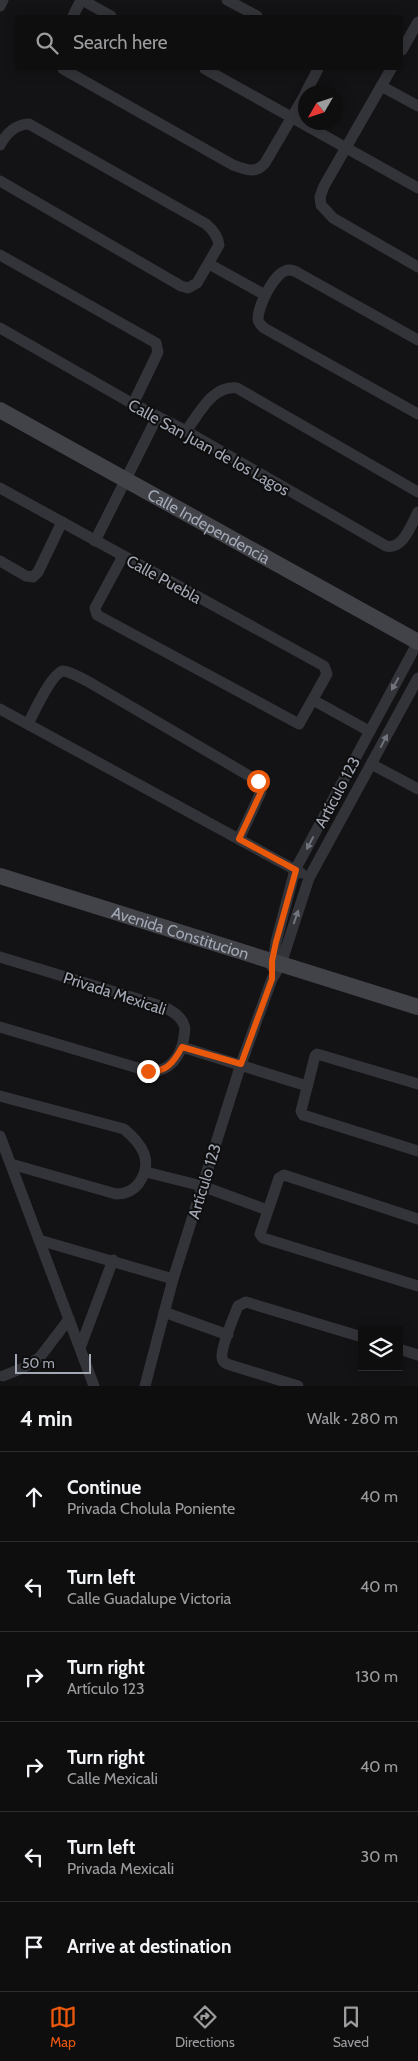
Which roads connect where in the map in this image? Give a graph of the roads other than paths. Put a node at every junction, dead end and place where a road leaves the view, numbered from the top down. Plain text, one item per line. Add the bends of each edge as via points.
1 (3, 0) edge
2 (82, 0) edge
3 (227, 0) edge
4 (0, 6) edge
5 (74, 15) edge
6 (109, 15) edge
7 (255, 15) edge
8 (417, 28) edge
9 (403, 49) edge
10 (65, 70) edge
11 (207, 70) edge
12 (318, 70) edge
13 (390, 70) edge
14 (310, 85) edge
15 (380, 86) junction
16 (418, 106) edge
17 (298, 107) edge
18 (292, 118) junction
19 (0, 144) edge
20 (345, 148) junction
21 (0, 180) edge
22 (418, 188) edge
23 (0, 255) edge
24 (210, 264) junction
25 (418, 267) edge
26 (265, 295) junction
27 (0, 328) edge
28 (418, 340) edge
29 (133, 404) junction
30 (0, 410) edge
31 (418, 414) edge
32 (157, 417) junction
33 (186, 431) junction
34 (126, 480) junction
35 (0, 488) edge
36 (418, 492) edge
37 (418, 512) edge
38 (62, 522) junction
39 (415, 526) edge
40 (95, 541) junction
41 (123, 556) junction
42 (0, 561) edge
43 (418, 642) edge
44 (418, 678) edge
45 (313, 700) junction
46 (0, 708) edge
47 (28, 724) junction
48 (369, 731) junction
49 (372, 764) junction
50 (418, 789) edge
51 (239, 839) junction
52 (296, 870) junction
53 (0, 876) edge
54 (310, 878) junction
55 (0, 957) edge
56 (277, 962) junction
57 (418, 1007) edge
58 (0, 1027) edge
59 (182, 1047) junction
60 (241, 1064) junction
61 (418, 1084) edge
62 (307, 1086) junction
63 (0, 1096) edge
64 (0, 1136) edge
65 (418, 1151) edge
66 (11, 1164) junction
67 (146, 1172) junction
68 (202, 1186) junction
69 (267, 1210) junction
70 (418, 1220) edge
71 (39, 1240) junction
72 (113, 1260) junction
73 (173, 1279) junction
74 (418, 1286) edge
75 (164, 1312) junction
76 (69, 1319) junction
77 (228, 1335) junction
78 (358, 1336) edge
79 (80, 1348) junction
80 (403, 1350) edge
81 (418, 1355) edge
82 (3, 1377) edge
83 (94, 1386) edge
84 (145, 1386) edge
85 (298, 1386) edge

1 - 4 street
2 - 5 street
2 - 6 street
3 - 7 street
8 - 9 street
10 - 18 street via 234,165 254,171 266,163
11 - 18 street
12 - 14 street
13 - 15 street
15 - 16 street
15 - 20 street
17 - 18 street
18 - 20 street
19 - 24 street via 10,132 29,124 186,212 206,224 218,239 220,245
20 - 22 street
20 - 25 street via 324,186 321,205 332,218
21 - 24 street via 181,286 194,286
23 - 29 street via 156,343 158,352
24 - 26 street
26 - 28 street via 279,275 290,270
26 - 31 street via 258,320 264,328
27 - 29 street, Calle San Juan de los Lagos
29 - 32 street, Calle San Juan de los Lagos
30 - 34 street, Calle Independencia
32 - 33 street, Calle San Juan de los Lagos
32 - 34 street
33 - 36 street via 215,394 223,388 237,388
33 - 39 street, Calle San Juan de los Lagos via 386,546 397,547
34 - 40 street
34 - 43 street, Calle Independencia
35 - 38 street, Calle Puebla
37 - 39 street
38 - 40 street, Calle Puebla
38 - 42 street via 38,572 32,577
40 - 41 street, Calle Puebla
41 - 45 street, Calle Puebla via 324,666 327,674
41 - 45 street via 95,608 97,615 296,724 302,721
43 -> 48 street, Artículo 123
49 -> 44 street, Artículo 123
45 - 48 street
46 - 47 street
47 - 51 street
47 - 51 street via 53,679 60,673 66,672 89,682 258,781 261,792
48 -> 52 street, Artículo 123
49 - 50 street
49 - 54 street, Artículo 123
51 - 52 street
52 - 54 street
52 - 56 street, Artículo 123
53 - 56 street, Avenida Constitucion
56 -> 54 street, Artículo 123
55 - 59 street, Privada Mexicali via 169,1009 184,1024
56 - 57 street, Avenida Constitucion
56 - 60 street, Artículo 123
58 - 59 street via 155,1072 167,1068
59 - 60 street
60 - 62 street
60 - 68 street, Artículo 123
61 - 62 street via 320,1054 315,1056
62 - 65 street via 302,1115
63 - 67 street via 124,1129 142,1148
64 - 66 street
66 - 67 street via 116,1194 133,1190
66 - 71 street
67 - 68 street
68 - 69 street
68 - 73 street, Artículo 123
69 - 70 street via 279,1178 284,1175
69 - 74 street via 261,1231 263,1238
71 - 72 street
71 - 76 street
72 - 73 street
72 - 79 street
73 - 75 street, Artículo 123
75 - 77 street
75 - 84 street, Artículo 123
76 - 79 street
76 - 82 street via 40,1357
77 - 78 street via 238,1306 246,1302
77 - 85 street via 222,1357 227,1364
79 - 83 street
80 - 81 street

